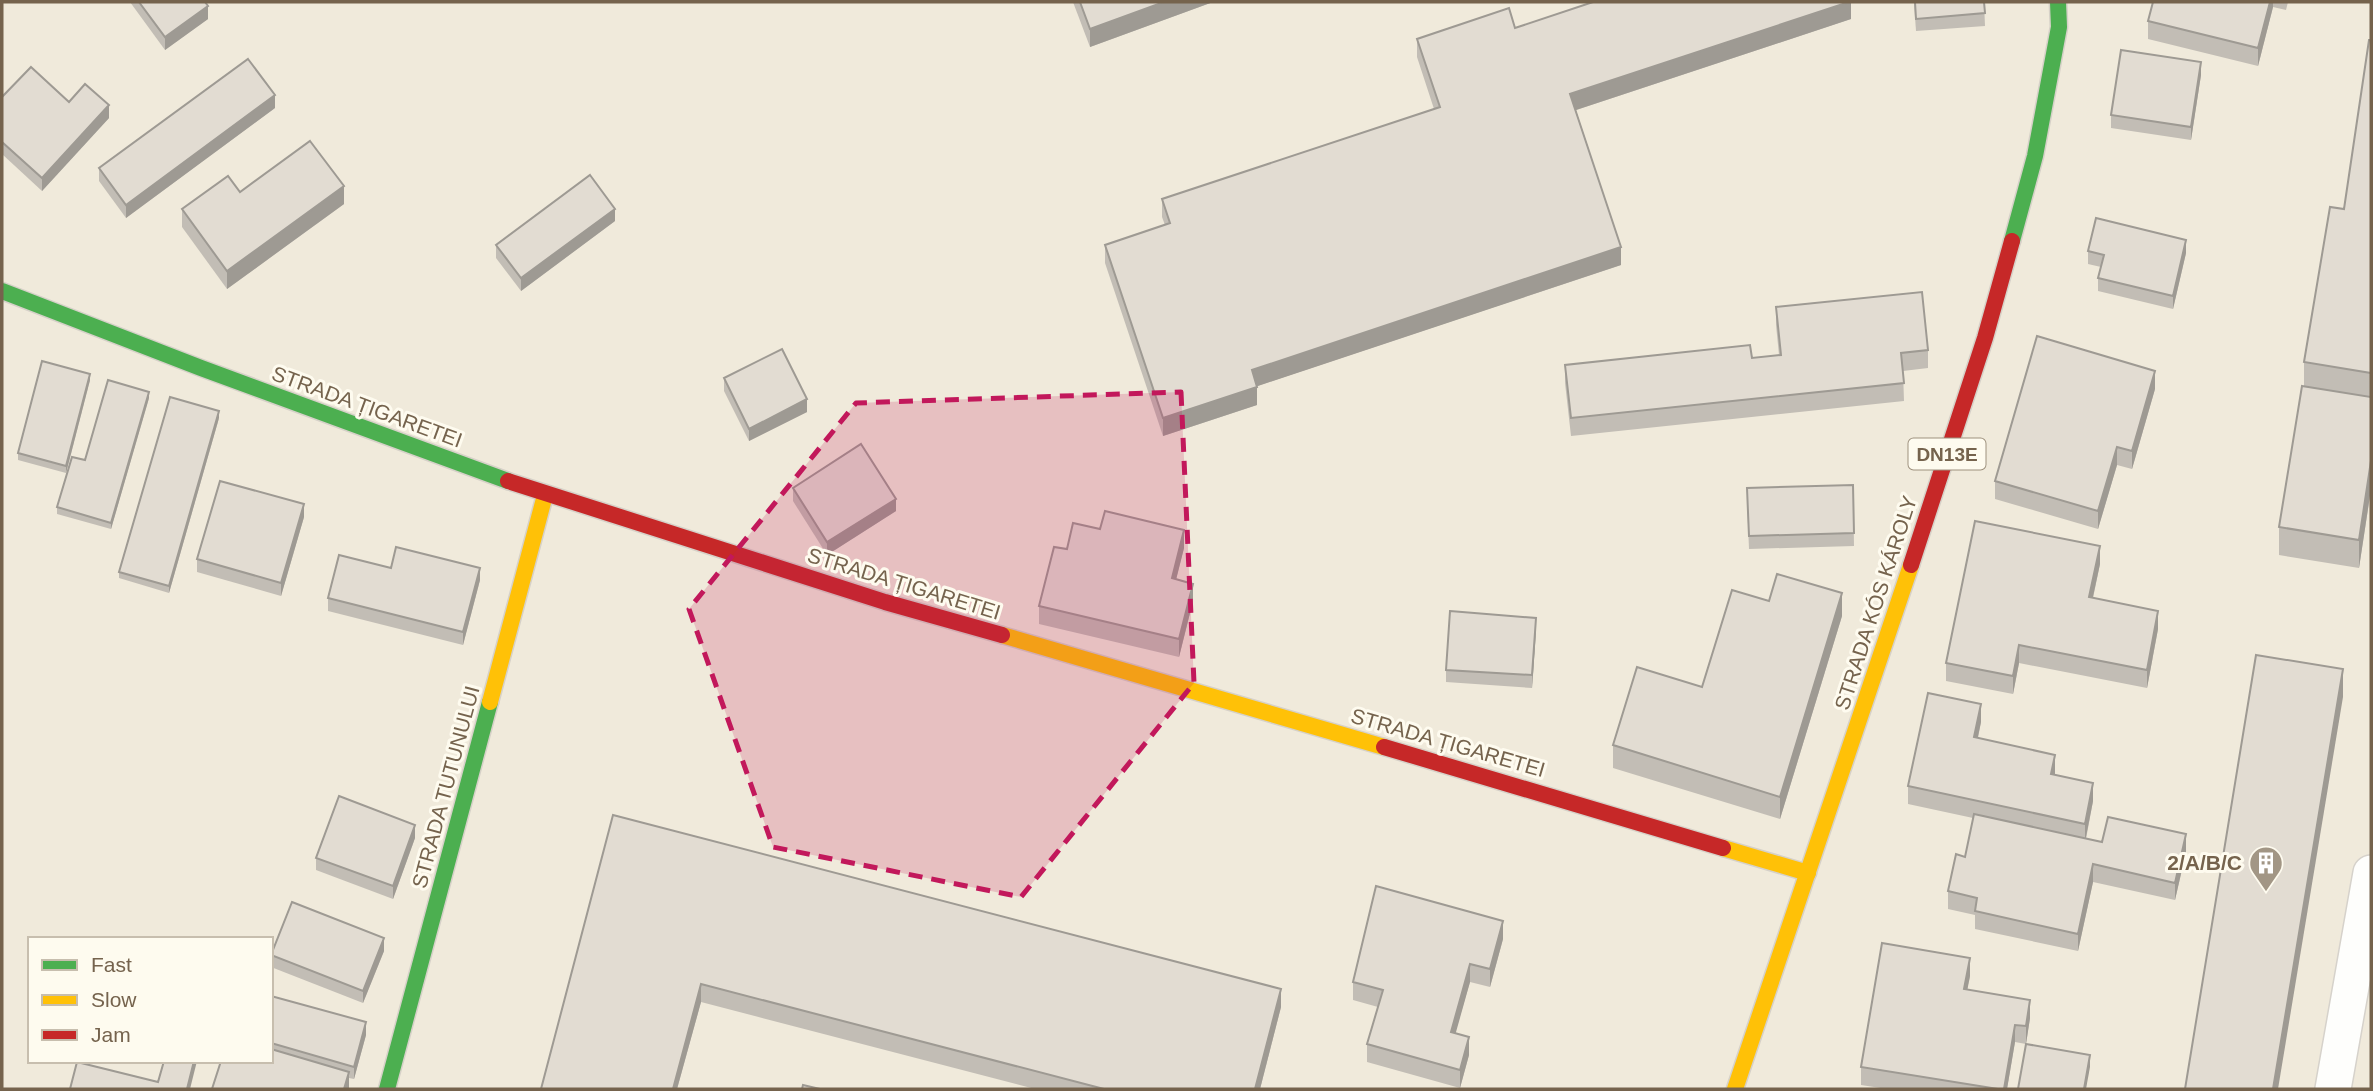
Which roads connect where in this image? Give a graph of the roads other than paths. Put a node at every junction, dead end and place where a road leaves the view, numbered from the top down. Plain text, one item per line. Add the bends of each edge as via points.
1 (2059, 2) edge
2 (2074, 2) edge
3 (2059, 27) junction
4 (2, 291) edge
5 (545, 495) junction
6 (1808, 873) junction
7 (2371, 873) edge
8 (387, 1089) edge
9 (1735, 1089) edge
10 (2333, 1089) edge

1 - 3 main road, STRADA KÓS KÁROLY / DN13E
2 - 3 main road
3 - 6 main road, STRADA KÓS KÁROLY / DN13E via 2035,156 1985,338
4 - 5 main road, STRADA ȚIGARETEI
5 - 6 main road, STRADA ȚIGARETEI via 885,602
5 - 8 main road, STRADA TUTUNULUI
6 - 9 main road, STRADA KÓS KÁROLY / DN13E
7 - 10 street

